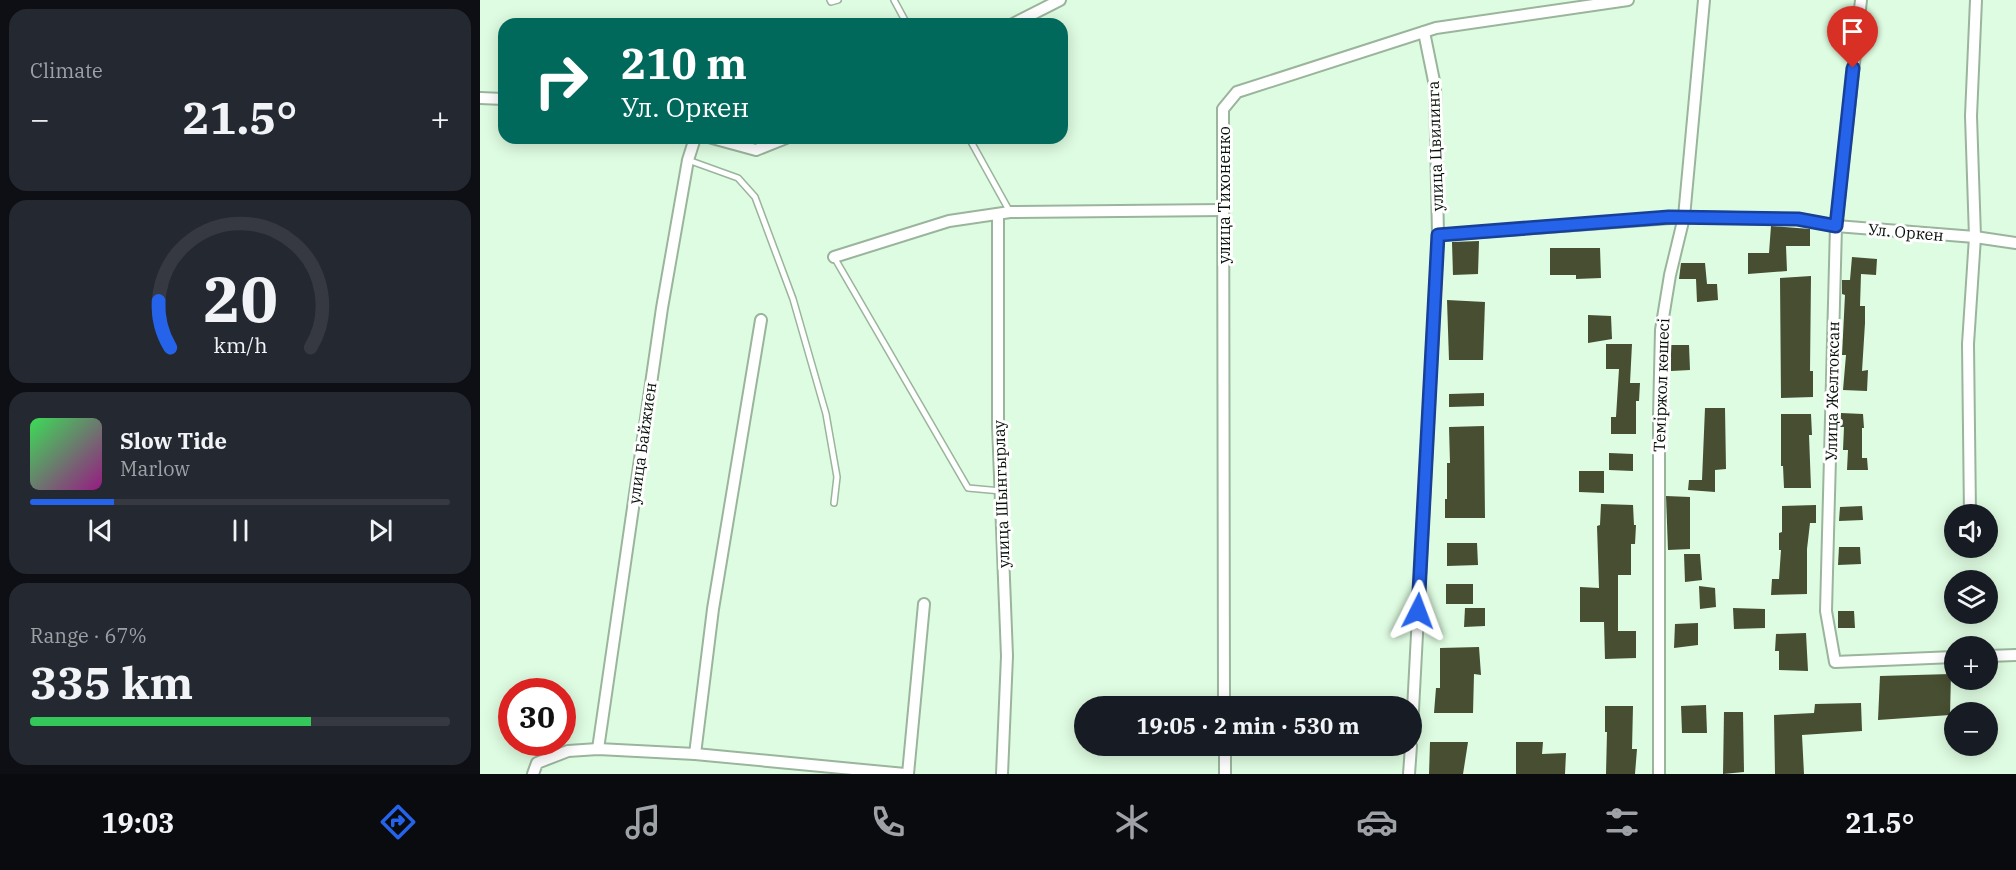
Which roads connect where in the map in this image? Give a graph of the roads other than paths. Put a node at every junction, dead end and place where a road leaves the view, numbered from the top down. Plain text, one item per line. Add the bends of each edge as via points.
1 (830, 0) edge
2 (838, 0) edge
3 (894, 0) edge
4 (1060, 0) edge
5 (1628, 0) edge
6 (1704, 0) edge
7 (1861, 0) edge
8 (1976, 0) edge
9 (904, 18) edge
10 (1025, 18) edge
11 (1424, 32) junction
12 (480, 98) edge
13 (498, 99) edge
14 (693, 144) edge
15 (734, 144) edge
16 (771, 144) edge
17 (972, 144) edge
18 (688, 160) junction
19 (1223, 210) junction
20 (1010, 212) junction
21 (998, 214) junction
22 (1684, 217) junction
23 (1836, 226) junction
24 (1438, 235) junction
25 (1975, 237) junction
26 (2016, 243) edge
27 (834, 257) joint
28 (760, 320) dead end
29 (1001, 490) junction
30 (834, 503) dead end
31 (1970, 504) edge
32 (924, 604) dead end
33 (2016, 655) edge
34 (1998, 656) edge
35 (1944, 658) edge
36 (1224, 696) edge
37 (1414, 696) edge
38 (598, 749) junction
39 (695, 754) junction
40 (1225, 756) edge
41 (1410, 756) edge
42 (533, 774) edge
43 (906, 774) edge
44 (1002, 774) edge
45 (1225, 774) edge
46 (1409, 774) edge
47 (1659, 774) edge

1 - 2 lane
3 - 9 lane
4 - 10 street
5 - 11 street, улица Тихоненко
6 - 22 street, Теміржол көшесі
7 - 23 street, Улица Желтоксан
8 - 25 street via 1971,116
11 - 19 street, улица Тихоненко via 1237,92 1223,109
11 - 24 street, улица Цвилинга via 1435,86
12 - 13 street
14 - 18 street, улица Байжиен
15 - 16 street via 756,150
17 - 20 lane
18 - 30 lane via 738,178 755,197 793,299 826,414 837,477
18 - 38 street, улица Байжиен via 662,308
19 - 20 street
19 - 36 street, улица Тихоненко
20 - 21 street
21 - 27 street via 949,221
21 - 29 street, улица Шынгырлау
22 - 23 street, Ул. Оркен via 1798,219
22 - 24 street, Ул. Оркен
22 - 47 street, Теміржол көшесі via 1661,330
23 - 25 street, Ул. Оркен
23 - 35 street, Улица Желтоксан via 1826,611 1835,663
24 - 37 street, улица Цвилинга
25 - 26 street, Ул. Оркен
25 - 31 street via 1968,344
27 - 29 lane via 968,488
28 - 39 street via 713,609
29 - 44 street, улица Шынгырлау via 1006,656
32 - 43 street
33 - 34 street
38 - 39 street
38 - 42 street via 567,751 537,763
39 - 43 street
40 - 45 street
41 - 46 street

